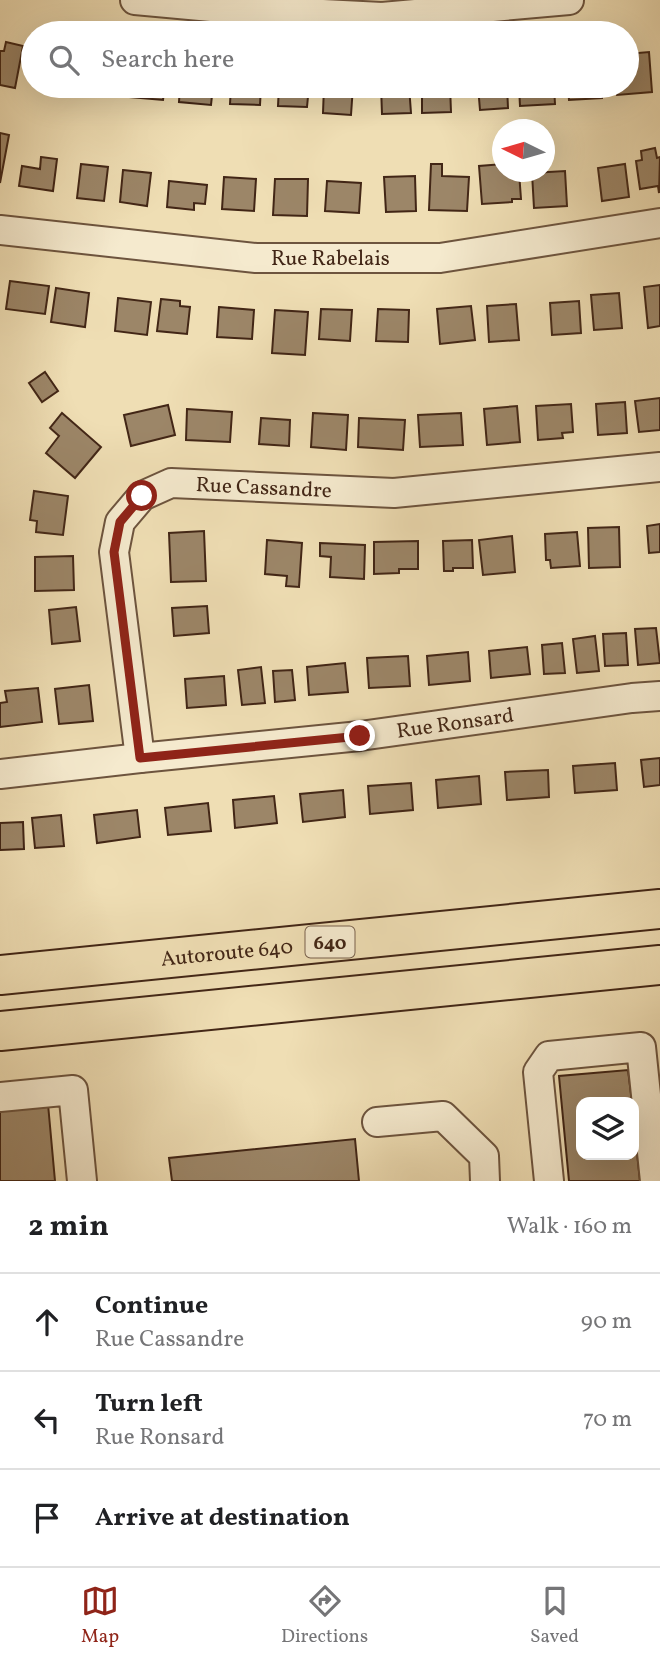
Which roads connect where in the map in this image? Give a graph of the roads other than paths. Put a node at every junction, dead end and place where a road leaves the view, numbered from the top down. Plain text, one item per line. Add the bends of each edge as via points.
1 (135, 0) edge
2 (569, 0) edge
3 (660, 223) edge
4 (0, 230) edge
5 (660, 467) edge
6 (660, 696) edge
7 (140, 758) junction
8 (0, 774) edge
9 (660, 909) edge
10 (660, 965) edge
11 (0, 975) edge
12 (0, 1031) edge
13 (0, 1097) edge
14 (377, 1122) dead end
15 (82, 1181) edge
16 (485, 1181) edge
17 (549, 1181) edge
18 (655, 1181) edge

1 - 2 street via 383,17
3 - 4 street, Rue Rabelais via 440,258 256,258
5 - 7 street, Rue Cassandre via 394,493 171,483 142,496 120,522 114,552
6 - 7 street, Rue Ronsard via 360,736
7 - 8 street, Rue Ronsard
9 - 11 highway, Autoroute 640 / 640
10 - 12 highway
13 - 15 street via 73,1090
14 - 16 street via 443,1116 484,1156
17 - 18 street via 538,1072 549,1056 641,1047

